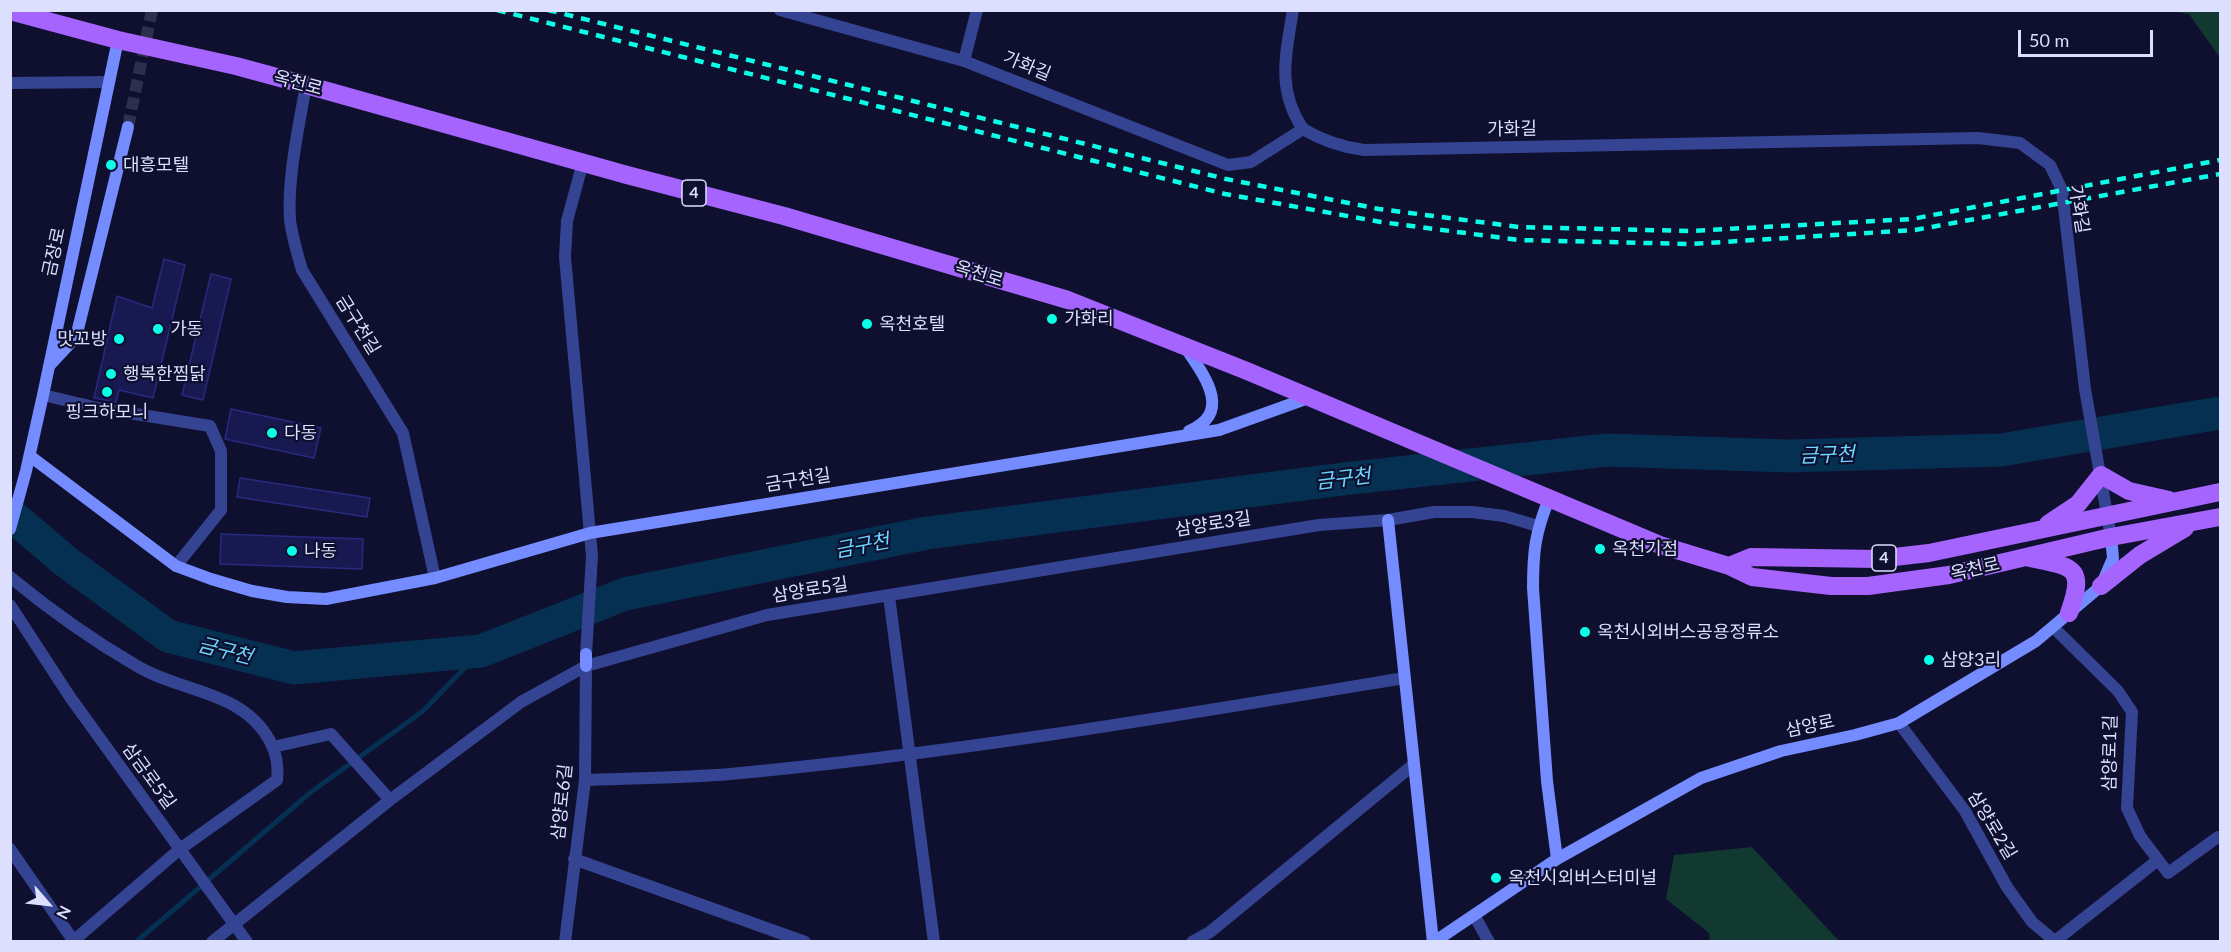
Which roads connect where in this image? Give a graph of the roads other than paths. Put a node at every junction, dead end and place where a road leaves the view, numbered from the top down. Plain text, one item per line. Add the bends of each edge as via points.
1 (780, 10) edge
2 (978, 10) edge
3 (1293, 10) edge
4 (10, 11) edge
5 (118, 40) junction
6 (964, 60) junction
7 (109, 82) junction
8 (10, 83) edge
9 (306, 85) junction
10 (128, 127) tunnel mouth
11 (1303, 129) junction
12 (583, 162) junction
13 (1184, 346) junction
14 (49, 367) junction
15 (43, 394) junction
16 (1311, 398) junction
17 (1171, 438) junction
18 (30, 456) junction
19 (2100, 469) junction
20 (2220, 492) edge
21 (1549, 499) junction
22 (2177, 502) junction
23 (2107, 515) junction
24 (2220, 517) edge
25 (1388, 520) junction
26 (2196, 522) junction
27 (1538, 526) junction
28 (10, 529) edge
29 (2038, 530) junction
30 (590, 533) junction
31 (2111, 537) junction
32 (2026, 557) junction
33 (176, 566) junction
34 (1729, 566) junction
35 (10, 577) edge
36 (435, 578) junction
37 (2101, 586) junction
38 (889, 597) junction
39 (10, 605) edge
40 (2069, 613) junction
41 (2053, 627) junction
42 (586, 660) junction
43 (1404, 678) junction
44 (1899, 723) junction
45 (273, 747) junction
46 (909, 754) junction
47 (1413, 765) junction
48 (585, 780) junction
49 (390, 800) junction
50 (2218, 837) dead end
51 (10, 849) edge
52 (183, 854) junction
53 (574, 859) junction
54 (1557, 859) junction
55 (2158, 860) junction
56 (1474, 915) junction
57 (231, 919) junction
58 (72, 941) edge
59 (2055, 941) edge
60 (212, 942) edge
61 (247, 942) edge
62 (565, 942) edge
63 (805, 942) edge
64 (934, 942) edge
65 (1192, 942) edge
66 (1434, 942) edge
67 (1489, 942) edge

1 - 6 street, 가화길
2 - 6 street
3 - 11 street via 1284,65 1286,92
4 - 5 main road, 옥천로 / 4
5 - 7 street, 금장로
5 - 9 main road, 옥천로 / 4
6 - 11 street, 가화길 via 1228,165 1251,162
7 - 8 street
7 - 14 street, 금장로
9 - 12 main road, 옥천로 / 4
9 - 36 street, 금구천길 via 291,190 290,219 296,249 302,270 403,434
10 - 14 street via 76,337
11 - 19 street, 가화길 via 1341,147 1364,150 1978,138 2020,143 2050,165 2062,190 2085,389
12 - 13 main road, 옥천로 / 4 via 784,216 1068,300
12 - 30 street via 567,221 565,257
13 - 16 main road, 옥천로 / 4
13 - 17 street via 1214,402 1200,426
14 - 15 street, 금장로
15 - 18 street, 금장로
15 - 33 street via 98,408 210,426 220,451 221,510
16 - 17 street via 1219,430
16 - 21 main road, 옥천로 / 4
17 - 30 street, 금구천길
18 - 28 street, 금장로
18 - 33 street, 금구천길
19 - 22 main road via 2129,491
19 - 23 street
19 - 29 main road via 2078,504
20 - 22 main road, 옥천로 / 4
21 - 27 street
21 - 34 main road, 옥천로 / 4 via 1660,545
22 - 23 main road, 옥천로 / 4
23 - 29 main road, 옥천로 / 4
23 - 31 street
24 - 26 main road, 옥천로 / 4
25 - 27 street, 삼양로3길 via 1434,512 1472,512
25 - 38 street, 삼양로3길 via 1319,525
25 - 43 street
26 - 31 main road, 옥천로 / 4
26 - 37 main road via 2140,555
27 - 54 street via 1533,588 1547,781
29 - 34 main road, 옥천로 / 4 via 1929,553 1877,559 1751,557
30 - 36 street, 금구천길
30 - 42 street, 삼양로6길
31 - 32 main road, 옥천로 / 4
31 - 37 street, 삼양로 via 2113,558
32 - 34 main road, 옥천로 / 4 via 1949,575 1868,586 1752,577
32 - 40 main road via 2060,565 2075,574 2078,581
33 - 36 street, 금구천길 via 252,591 326,599
35 - 45 street via 44,605 143,670 237,705 253,718
37 - 40 street, 삼양로
38 - 42 street, 삼양로5길 via 766,615
38 - 46 street
39 - 52 street, 삼금로5길 via 70,697
40 - 41 street, 삼양로
41 - 44 street, 삼양로
41 - 55 street, 삼양로1길 via 2118,692 2132,712 2127,808 2140,836
42 - 48 street, 삼양로6길
42 - 49 street, 삼양로5길 via 521,702
43 - 46 street via 1120,725
43 - 47 street
44 - 54 street, 삼양로 via 1781,751 1701,777
44 - 59 street, 삼양로2길 via 1965,811 2007,887 2032,922
45 - 49 street via 331,734
45 - 52 street via 279,769 277,780
46 - 48 street via 728,774
46 - 64 street
47 - 65 street via 1210,932
47 - 66 street
48 - 53 street, 삼양로6길
49 - 57 street, 삼양로5길
50 - 55 street via 2168,873
51 - 58 street
52 - 57 street, 삼금로5길
52 - 58 street
53 - 62 street, 삼양로6길
53 - 63 street
54 - 56 street, 삼양로
55 - 59 street
56 - 66 street, 삼양로
56 - 67 street
57 - 60 street, 삼양로5길
57 - 61 street, 삼금로5길

